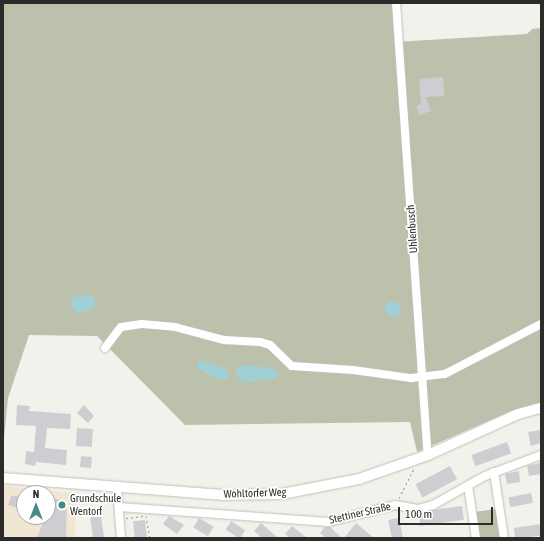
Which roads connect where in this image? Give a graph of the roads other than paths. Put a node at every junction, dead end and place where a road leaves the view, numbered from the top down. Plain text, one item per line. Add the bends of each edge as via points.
1 (396, 3) edge
2 (541, 324) edge
3 (105, 348) dead end
4 (422, 378) junction
5 (541, 408) edge
6 (428, 455) junction
7 (541, 455) edge
8 (494, 472) junction
9 (3, 478) edge
10 (468, 486) junction
11 (117, 488) junction
12 (119, 507) junction
13 (122, 538) edge
14 (476, 538) edge
15 (504, 538) edge

1 - 4 street, Uhlenbusch
2 - 4 street via 445,374
3 - 4 street via 120,327 142,324 181,328 224,340 260,342 270,345 292,366
4 - 6 street, Uhlenbusch
5 - 6 main road, Wohltorfer Weg via 518,414
6 - 11 main road, Wohltorfer Weg via 359,479 282,494 222,495
7 - 8 street, Stettiner Straße
8 - 10 street, Stettiner Straße
8 - 15 street
9 - 11 main road, Wohltorfer Weg
10 - 12 street, Stettiner Straße via 433,505 418,509 394,505 328,522
10 - 14 street
11 - 12 street
12 - 13 street

